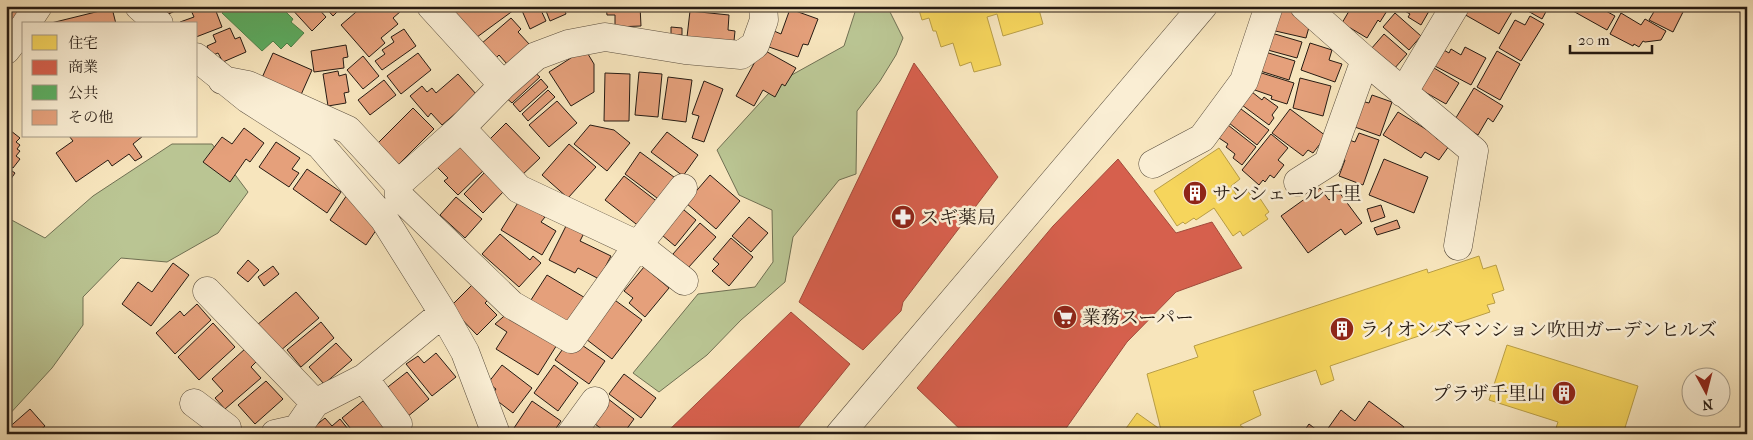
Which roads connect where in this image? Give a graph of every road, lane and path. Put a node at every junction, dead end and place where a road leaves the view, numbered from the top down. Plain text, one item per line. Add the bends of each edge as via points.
1 (38, 6) edge
2 (139, 6) edge
3 (431, 6) edge
4 (763, 6) edge
5 (1204, 6) edge
6 (1268, 6) edge
7 (1304, 6) edge
8 (1455, 6) edge
9 (27, 22) edge
10 (157, 22) edge
11 (22, 30) edge
12 (6, 50) edge
13 (198, 59) edge
14 (1365, 60) junction
15 (222, 80) junction
16 (503, 85) junction
17 (1403, 93) junction
18 (461, 128) junction
19 (1153, 164) dead end
20 (1298, 182) dead end
21 (398, 184) junction
22 (683, 188) dead end
23 (638, 245) junction
24 (1458, 246) dead end
25 (684, 281) dead end
26 (207, 290) dead end
27 (443, 313) junction
28 (364, 378) junction
29 (595, 401) dead end
30 (315, 403) junction
31 (194, 404) dead end
32 (398, 424) dead end
33 (228, 434) edge
34 (275, 434) edge
35 (496, 434) edge
36 (571, 434) edge
37 (840, 434) edge

1 - 9 street
2 - 10 street
3 - 16 street
4 - 16 street via 764,20 755,45 741,55 605,37 568,44 536,56
5 - 37 street
6 - 19 street via 1244,81 1202,138
7 - 14 street
8 - 17 street
11 - 12 street
13 - 15 street
14 - 17 street
14 - 20 street via 1328,163
15 - 21 street via 248,85 348,130
15 - 27 street via 320,145 384,218
16 - 18 street
17 - 24 street via 1474,151
18 - 21 street
18 - 23 street via 518,188
21 - 23 street via 399,196 512,305 571,339
22 - 23 street
23 - 25 street
26 - 30 street
27 - 28 street
27 - 35 street via 465,352
28 - 30 street
28 - 32 street
29 - 36 street
30 - 34 street via 297,429
31 - 33 street via 227,428

